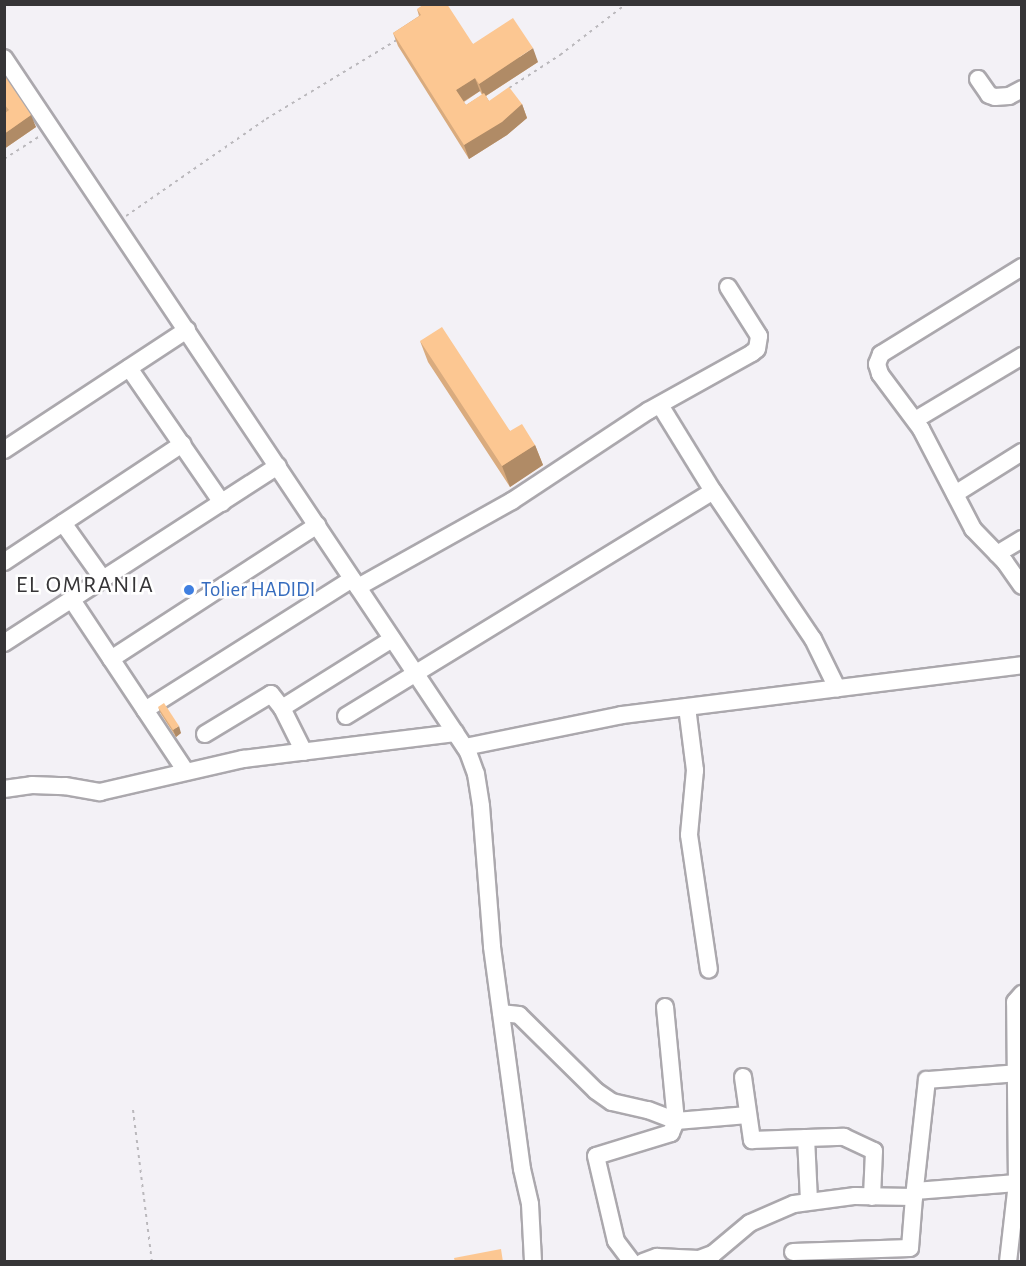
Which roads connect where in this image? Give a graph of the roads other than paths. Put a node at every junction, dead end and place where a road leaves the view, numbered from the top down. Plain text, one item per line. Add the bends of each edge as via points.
1 (4, 58) edge
2 (978, 79) dead end
3 (1022, 89) edge
4 (1022, 267) edge
5 (728, 287) dead end
6 (187, 330) junction
7 (1022, 356) edge
8 (129, 368) junction
9 (660, 405) junction
10 (915, 420) junction
11 (182, 444) junction
12 (4, 450) edge
13 (1022, 452) edge
14 (278, 466) junction
15 (713, 491) junction
16 (955, 494) junction
17 (222, 503) junction
18 (63, 523) junction
19 (317, 525) junction
20 (1022, 538) edge
21 (997, 554) junction
22 (4, 562) edge
23 (103, 579) junction
24 (355, 583) junction
25 (1022, 586) edge
26 (72, 600) junction
27 (392, 639) junction
28 (4, 643) edge
29 (111, 658) junction
30 (1022, 665) edge
31 (415, 673) junction
32 (837, 688) junction
33 (687, 706) junction
34 (282, 708) junction
35 (145, 710) junction
36 (346, 716) dead end
37 (455, 733) junction
38 (205, 734) dead end
39 (465, 747) junction
40 (304, 752) junction
41 (185, 770) junction
42 (4, 789) edge
43 (709, 970) dead end
44 (1022, 994) edge
45 (665, 1006) dead end
46 (501, 1013) junction
47 (1018, 1073) junction
48 (743, 1077) dead end
49 (748, 1115) junction
50 (676, 1121) junction
51 (806, 1138) junction
52 (1017, 1183) junction
53 (915, 1194) junction
54 (872, 1197) junction
55 (809, 1201) junction
56 (793, 1252) dead end
57 (910, 1255) edge
58 (533, 1262) edge
59 (632, 1262) edge
60 (643, 1262) edge
61 (1008, 1262) edge

1 - 6 street
2 - 3 street via 994,97 1009,96
4 - 10 street via 881,354 877,364 880,374
5 - 9 street via 759,336 757,349
6 - 8 street
6 - 14 street
7 - 10 street
8 - 11 street
8 - 12 street
9 - 15 street
9 - 24 street via 521,495
10 - 16 street
11 - 17 street
11 - 18 street
13 - 16 street
14 - 17 street
14 - 19 street
15 - 31 street
15 - 32 street via 813,639
16 - 21 street via 977,536
17 - 23 street
18 - 22 street
18 - 23 street
19 - 24 street
19 - 29 street
20 - 21 street
21 - 25 street
23 - 26 street
24 - 27 street
24 - 35 street
26 - 28 street
26 - 29 street
27 - 31 street
27 - 34 street
29 - 35 street
30 - 32 street
31 - 36 street
31 - 37 street
32 - 33 street
33 - 39 street
33 - 43 street via 695,770 689,835
34 - 38 street via 271,694
34 - 40 street
35 - 41 street
37 - 39 street
37 - 40 street
39 - 46 street via 476,774 481,806
40 - 41 street
41 - 42 street via 100,792 65,786
44 - 47 street via 1016,1002
45 - 50 street
46 - 50 street via 519,1015 612,1102
46 - 58 street via 530,1204
47 - 52 street
47 - 53 street via 927,1080
48 - 49 street
49 - 50 street
49 - 51 street via 752,1140
50 - 59 street via 671,1133 596,1156 616,1241
51 - 54 street via 844,1137 874,1151
51 - 55 street
52 - 53 street
52 - 61 street
53 - 54 street
53 - 57 street
54 - 55 street
55 - 60 street via 750,1223 706,1257 657,1257
56 - 57 street

